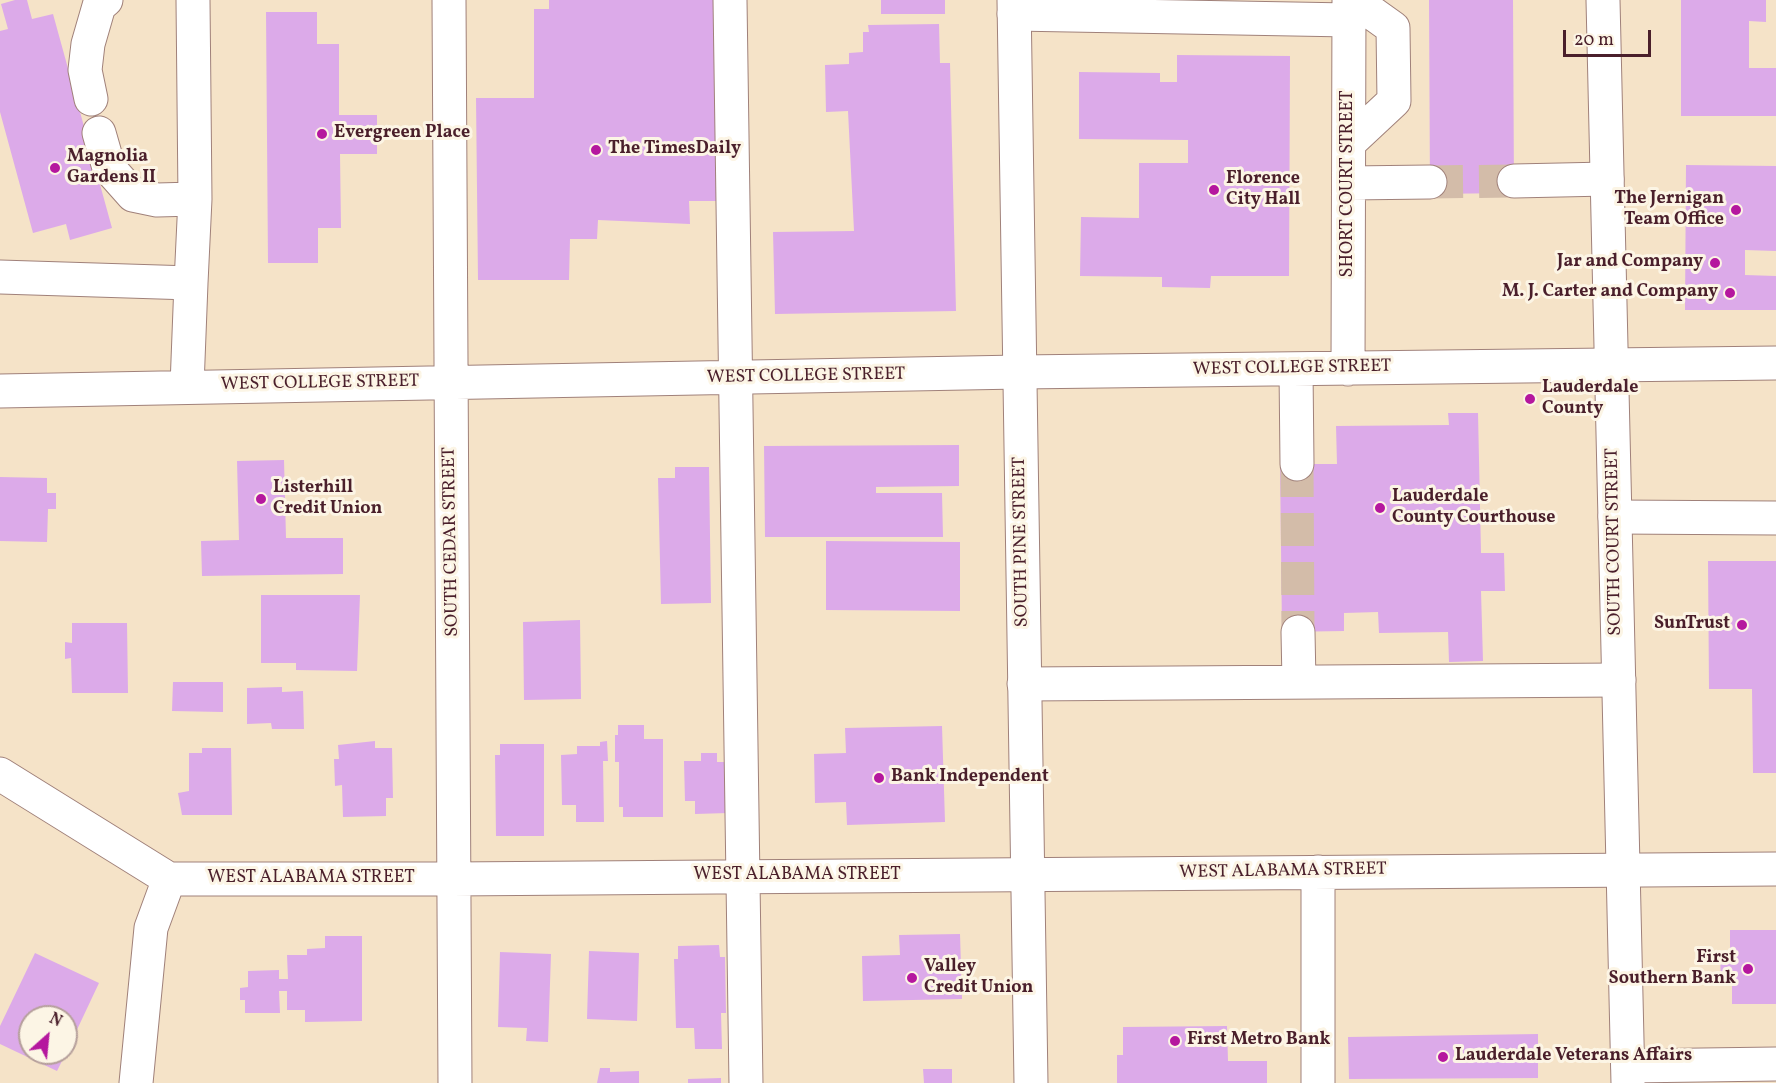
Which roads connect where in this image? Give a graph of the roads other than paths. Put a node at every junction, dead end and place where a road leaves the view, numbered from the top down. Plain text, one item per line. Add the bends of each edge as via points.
1 (106, 0) edge
2 (193, 0) edge
3 (449, 0) edge
4 (730, 0) edge
5 (1603, 0) edge
6 (1014, 7) edge
7 (1351, 7) edge
8 (91, 99) dead end
9 (99, 133) dead end
10 (1349, 143) junction
11 (1607, 179) junction
12 (1514, 181) tunnel mouth
13 (1430, 182) tunnel mouth
14 (1348, 183) junction
15 (195, 199) junction
16 (0, 277) edge
17 (191, 283) junction
18 (1776, 363) edge
19 (1611, 365) junction
20 (1296, 369) junction
21 (1348, 369) junction
22 (1019, 372) junction
23 (734, 379) junction
24 (451, 381) junction
25 (188, 386) junction
26 (0, 391) edge
27 (1297, 464) tunnel mouth
28 (1615, 517) junction
29 (1776, 518) edge
30 (1298, 632) tunnel mouth
31 (1618, 680) junction
32 (1299, 682) junction
33 (1024, 684) junction
34 (0, 774) edge
35 (1776, 869) edge
36 (1624, 870) junction
37 (1318, 872) junction
38 (1027, 875) junction
39 (743, 877) junction
40 (169, 879) junction
41 (452, 879) junction
42 (1776, 1064) edge
43 (1628, 1074) edge
44 (1741, 1074) edge
45 (136, 1083) edge
46 (455, 1083) edge
47 (746, 1083) edge
48 (1031, 1083) edge
49 (1318, 1083) edge

1 - 8 street via 99,6 88,44 85,70
2 - 15 street
3 - 24 street, SOUTH CEDAR STREET
4 - 23 street
5 - 11 street, SOUTH COURT STREET
6 - 7 street
6 - 22 street, SOUTH PINE STREET
7 - 10 street, SHORT COURT STREET
7 - 10 street via 1393,28 1394,101
9 - 15 street via 109,168 133,195 157,200
10 - 14 street, SHORT COURT STREET
11 - 12 street
11 - 19 street, SOUTH COURT STREET
13 - 14 street
14 - 21 street, SHORT COURT STREET
15 - 17 street
16 - 17 street
17 - 25 street
18 - 19 street, WEST COLLEGE STREET
19 - 21 street, WEST COLLEGE STREET
19 - 28 street, SOUTH COURT STREET
20 - 21 street, WEST COLLEGE STREET
20 - 22 street, WEST COLLEGE STREET
20 - 27 street
22 - 23 street, WEST COLLEGE STREET
22 - 33 street, SOUTH PINE STREET
23 - 24 street, WEST COLLEGE STREET
23 - 39 street
24 - 25 street, WEST COLLEGE STREET
24 - 41 street, SOUTH CEDAR STREET
25 - 26 street, WEST COLLEGE STREET
28 - 29 street
28 - 31 street, SOUTH COURT STREET
30 - 32 street
31 - 32 street
31 - 36 street, SOUTH COURT STREET
32 - 33 street
33 - 38 street, SOUTH PINE STREET
34 - 40 street
35 - 36 street, WEST ALABAMA STREET
36 - 37 street, WEST ALABAMA STREET
36 - 43 street, SOUTH COURT STREET
37 - 38 street, WEST ALABAMA STREET
37 - 49 street
38 - 39 street, WEST ALABAMA STREET
38 - 48 street, SOUTH PINE STREET
39 - 41 street, WEST ALABAMA STREET
39 - 47 street
40 - 41 street, WEST ALABAMA STREET
40 - 45 street via 151,928
41 - 46 street, SOUTH CEDAR STREET
42 - 44 street
43 - 44 street

